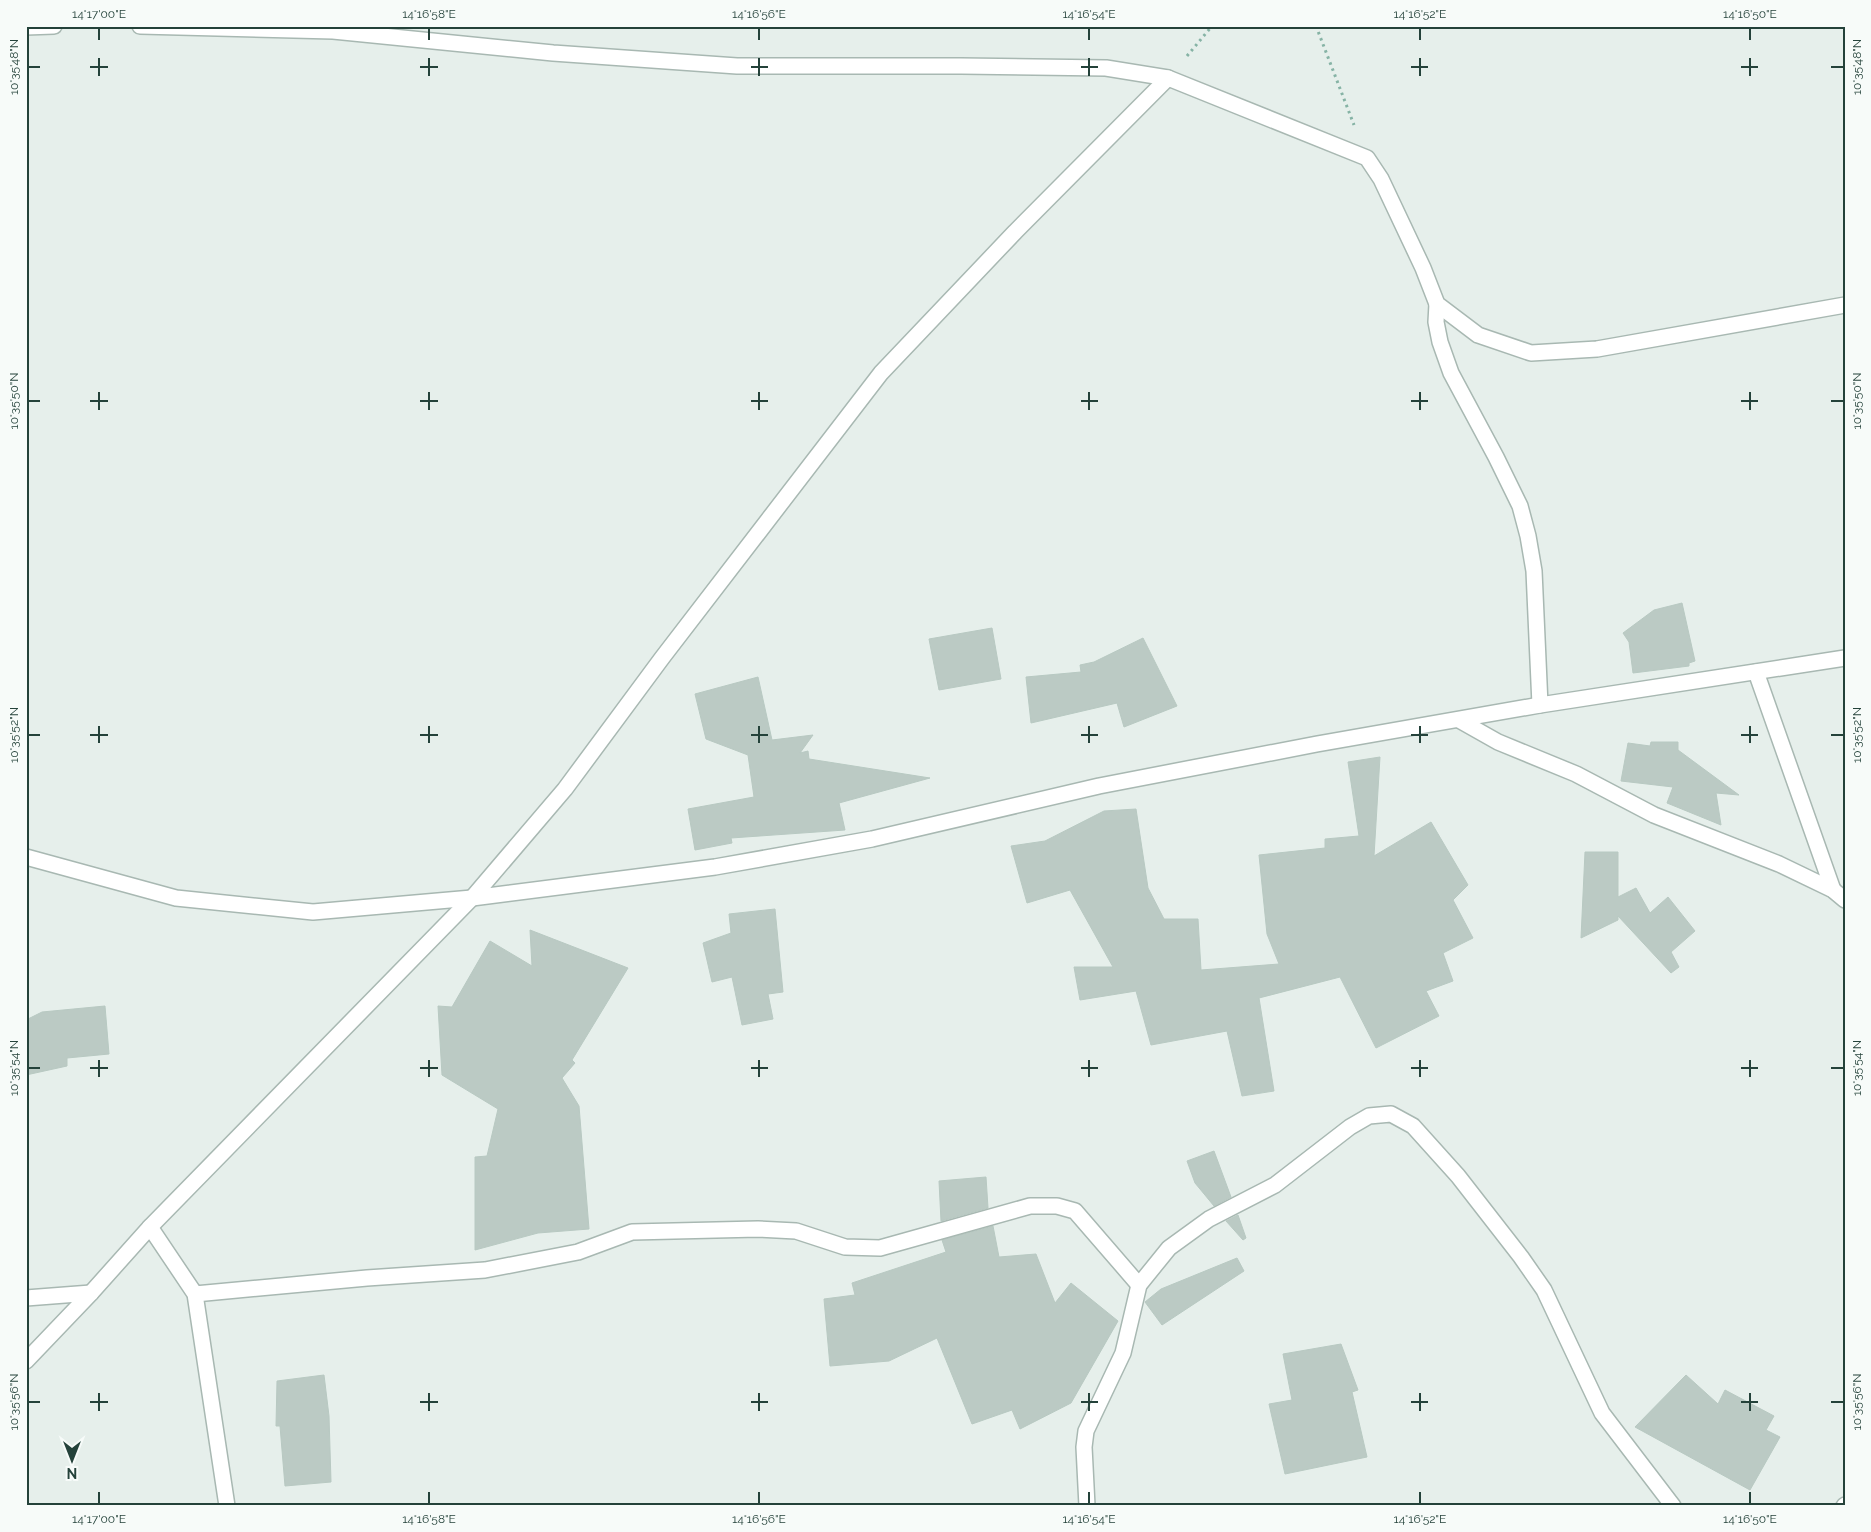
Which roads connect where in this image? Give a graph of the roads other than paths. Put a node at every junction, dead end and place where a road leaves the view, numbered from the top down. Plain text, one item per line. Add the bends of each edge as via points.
1 (54, 26) edge
2 (140, 26) edge
3 (26, 27) edge
4 (1168, 78) junction
5 (1437, 304) junction
6 (1845, 305) edge
7 (1845, 658) edge
8 (1756, 672) junction
9 (1540, 705) junction
10 (1459, 720) junction
11 (26, 857) edge
12 (1833, 890) junction
13 (472, 898) junction
14 (1845, 900) edge
15 (150, 1227) junction
16 (1139, 1285) junction
17 (91, 1293) junction
18 (196, 1294) junction
19 (26, 1298) edge
20 (26, 1362) edge
21 (227, 1506) edge
22 (1087, 1506) edge
23 (1673, 1506) edge

1 - 3 street
2 - 4 street via 333,31 553,53 737,66 1106,68
4 - 5 street via 1367,158 1381,178
4 - 13 street via 881,373 564,789
5 - 6 street via 1478,335 1531,353 1597,349
5 - 9 street via 1440,342 1451,373 1520,506 1528,536 1534,571
7 - 8 street
8 - 9 street
8 - 12 street
9 - 10 street
10 - 12 street via 1498,742 1576,774 1654,815 1779,864
10 - 13 street via 1099,786 872,839 715,868
11 - 13 street via 176,898 313,912
12 - 14 street
13 - 15 street
15 - 17 street
15 - 18 street
16 - 18 street via 1075,1211 1056,1206 1030,1206 880,1248 845,1247 796,1231 632,1232 578,1252 485,1270
16 - 22 street via 1123,1353 1086,1432
16 - 23 street via 1169,1248 1209,1219 1275,1185 1350,1127 1369,1116 1390,1114 1412,1126 1458,1176 1521,1257 1544,1290 1602,1414
17 - 19 street
17 - 20 street
18 - 21 street

